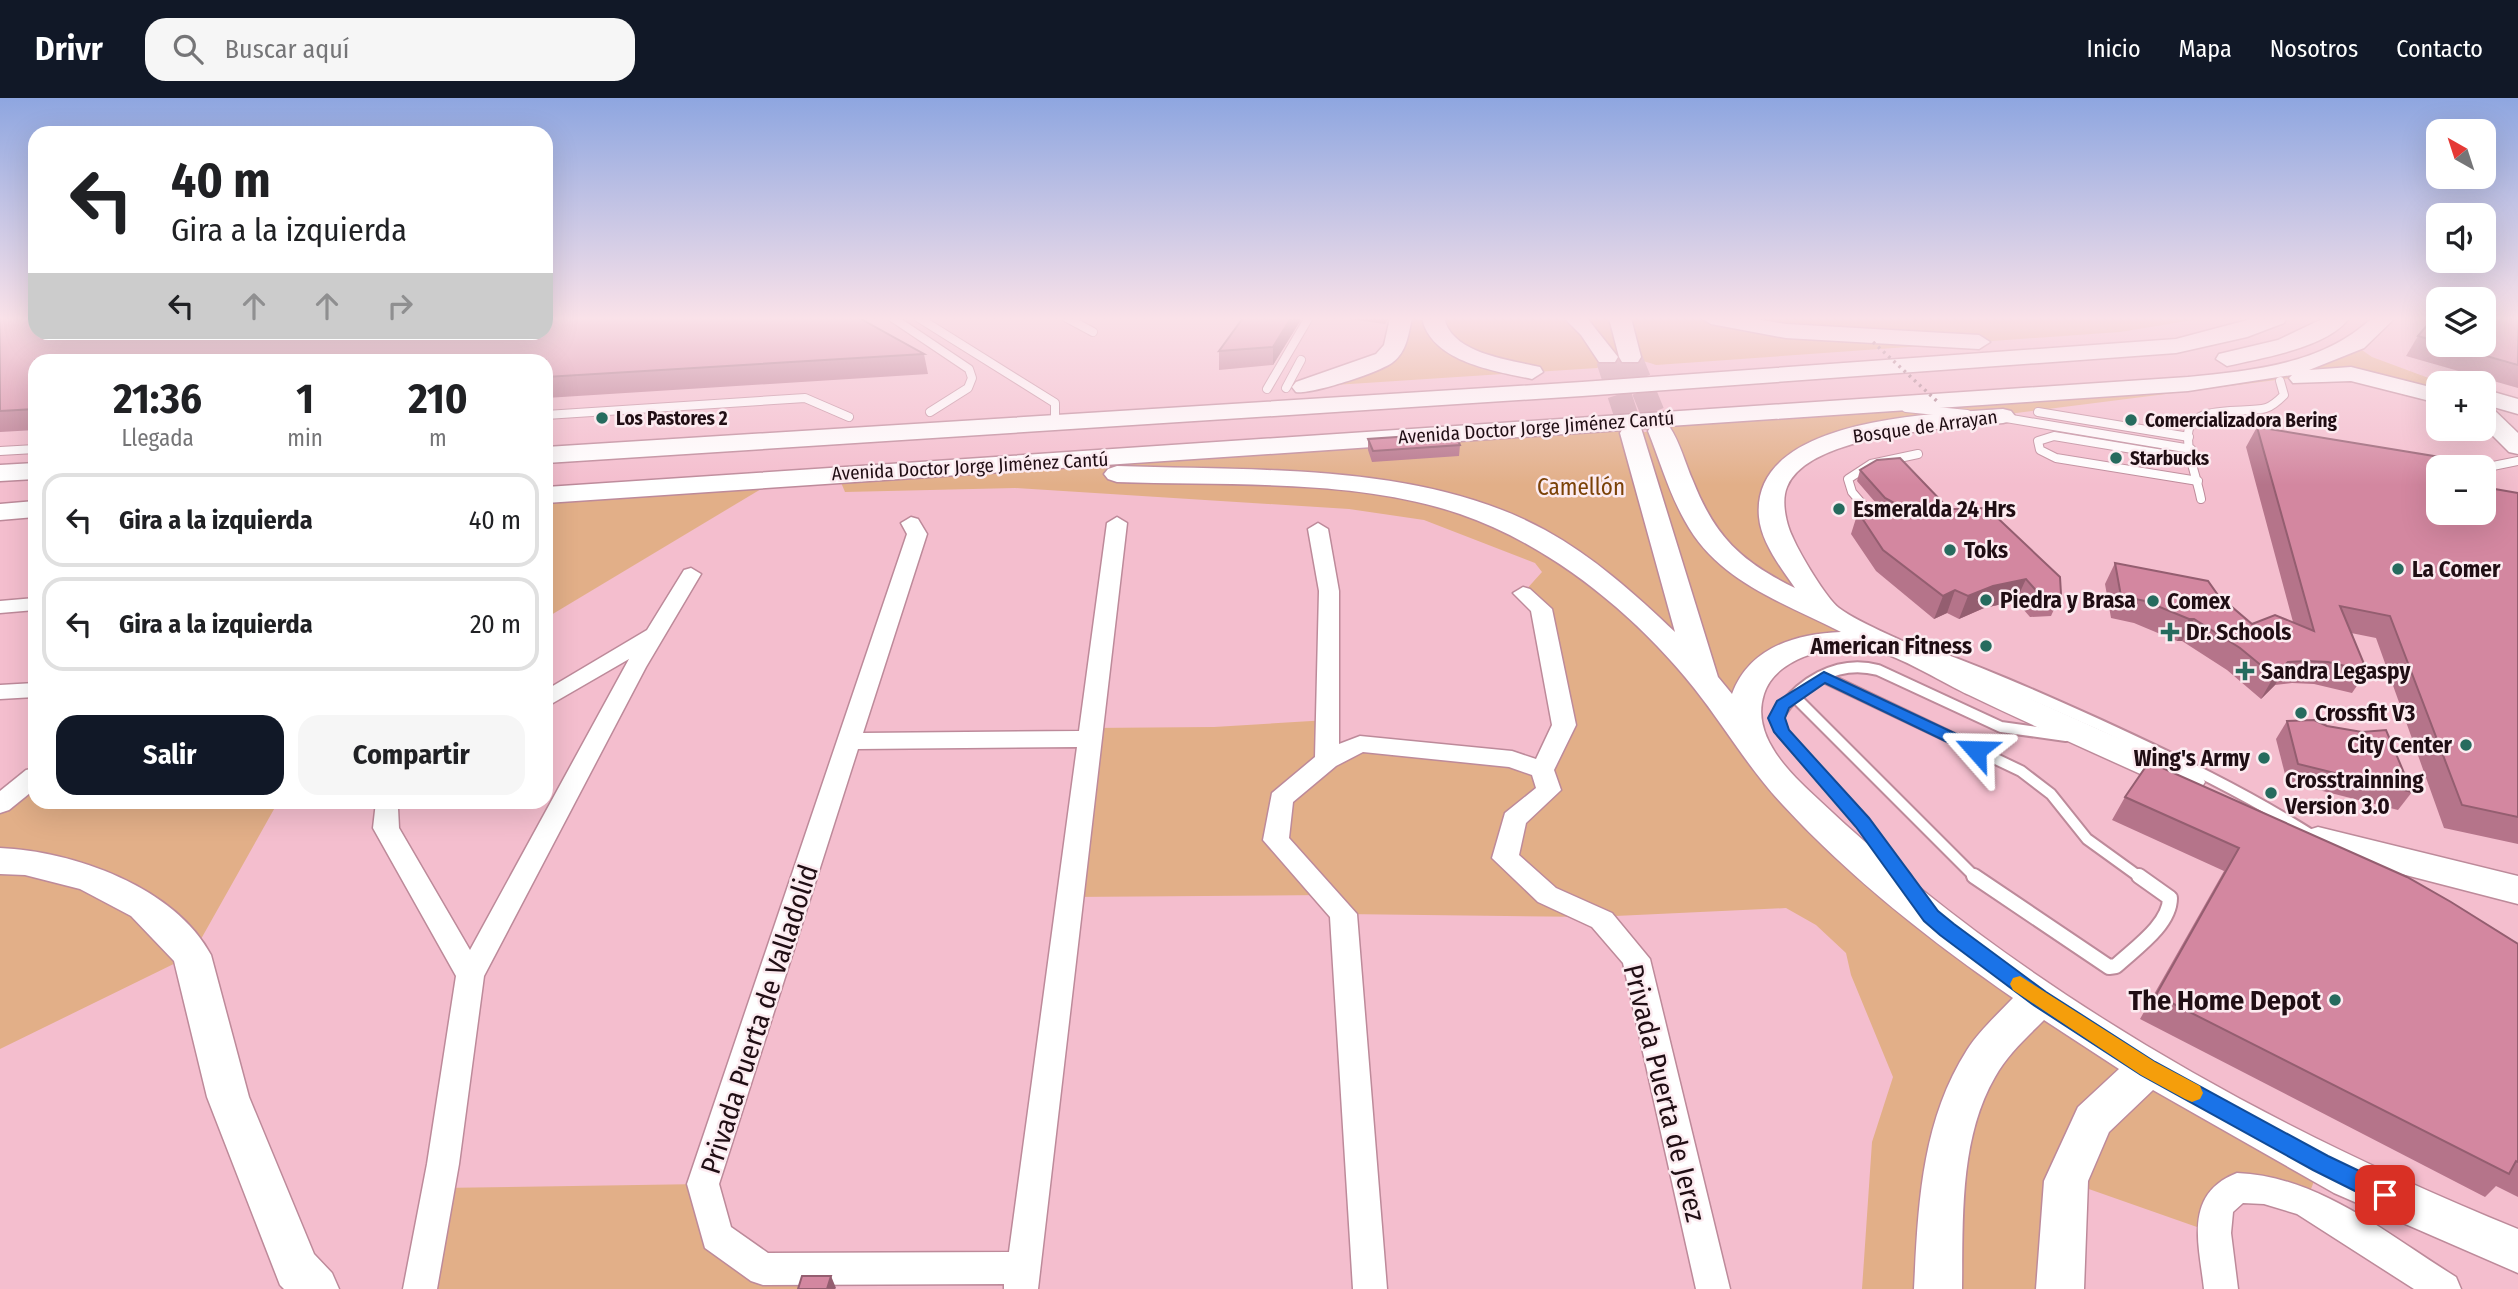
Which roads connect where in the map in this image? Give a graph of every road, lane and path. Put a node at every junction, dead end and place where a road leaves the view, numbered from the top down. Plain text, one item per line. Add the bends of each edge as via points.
1 (2288, 373) edge
2 (970, 374) edge
3 (999, 374) edge
4 (1291, 374) edge
5 (1294, 374) edge
6 (1335, 374) edge
7 (1508, 374) edge
8 (1795, 374) edge
9 (1907, 374) edge
10 (2025, 374) edge
11 (2283, 374) edge
12 (2285, 374) edge
13 (2394, 374) edge
14 (1286, 388) junction
15 (2094, 390) junction
16 (2426, 390) edge
17 (2190, 393) junction
18 (2496, 400) edge
19 (1939, 403) dead end
20 (1865, 404) junction
21 (2518, 407) edge
22 (930, 412) junction
23 (1055, 412) junction
24 (2018, 414) junction
25 (553, 415) edge
26 (2496, 415) edge
27 (849, 417) junction
28 (1299, 423) junction
29 (2518, 423) edge
30 (2496, 424) edge
31 (1493, 430) junction
32 (553, 437) edge
33 (2191, 447) junction
34 (2518, 447) edge
35 (28, 449) edge
36 (0, 451) edge
37 (553, 454) edge
38 (1918, 454) dead end
39 (2518, 461) edge
40 (2496, 465) edge
41 (962, 467) junction
42 (28, 471) edge
43 (0, 473) edge
44 (553, 474) edge
45 (2198, 481) junction
46 (28, 488) edge
47 (0, 490) edge
48 (553, 495) edge
49 (2202, 499) dead end
50 (28, 510) edge
51 (0, 512) edge
52 (911, 523) dead end
53 (1117, 523) dead end
54 (1889, 525) edge
55 (1318, 529) dead end
56 (28, 532) edge
57 (0, 534) edge
58 (691, 574) dead end
59 (1523, 593) dead end
60 (28, 605) edge
61 (0, 607) edge
62 (1828, 614) junction
63 (654, 634) junction
64 (1883, 642) junction
65 (1824, 677) junction
66 (1707, 683) junction
67 (28, 690) edge
68 (0, 692) edge
69 (553, 696) edge
70 (1794, 696) junction
71 (2091, 739) junction
72 (1088, 740) junction
73 (851, 741) junction
74 (1749, 743) junction
75 (1327, 760) junction
76 (1542, 770) junction
77 (28, 782) edge
78 (0, 804) edge
79 (386, 809) edge
80 (2318, 840) junction
81 (0, 861) edge
82 (2518, 890) edge
83 (2424, 900) edge
84 (1931, 916) junction
85 (470, 976) junction
86 (2039, 998) junction
87 (2148, 1068) junction
88 (2518, 1251) edge
89 (1022, 1279) edge
90 (315, 1289) edge
91 (420, 1289) edge
92 (1370, 1289) edge
93 (1713, 1289) edge
94 (1938, 1289) edge
95 (2060, 1289) edge
96 (2221, 1289) edge
97 (2444, 1289) edge

1 - 33 lane via 2284,395 2267,407 2195,418 2190,424
2 - 22 lane via 968,388
3 - 23 lane
4 - 14 lane
5 - 14 lane
6 - 14 street
7 - 14 street, Avenida Doctor Jorge Jiménez Cantú
8 - 23 street, Avenida Doctor Jorge Jiménez Cantú via 1582,389
9 - 19 path, bridge
10 - 28 street, Avenida Doctor Jorge Jiménez Cantú
11 - 15 street, Avenida Doctor Jorge Jiménez Cantú
12 - 17 street, Bosque de Arrayan
13 - 16 street
14 - 23 street, Avenida Doctor Jorge Jiménez Cantú
15 - 17 street
15 - 20 street, Avenida Doctor Jorge Jiménez Cantú
17 - 24 street, Bosque de Arrayan
18 - 21 street
20 - 24 lane
20 - 31 street, Avenida Doctor Jorge Jiménez Cantú
22 - 23 street, Avenida Doctor Jorge Jiménez Cantú
22 - 27 street, Avenida Doctor Jorge Jiménez Cantú
23 - 37 street, Avenida Doctor Jorge Jiménez Cantú
24 - 33 lane
24 - 33 lane
24 - 33 lane
24 - 62 street, Bosque de Arrayan via 1860,434 1803,453 1774,484 1769,498 1777,533
25 - 27 lane via 805,398
26 - 29 street
27 - 32 street, Avenida Doctor Jorge Jiménez Cantú
28 - 31 street
28 - 44 street, Avenida Doctor Jorge Jiménez Cantú
30 - 34 street
31 - 41 street, Avenida Doctor Jorge Jiménez Cantú
33 - 45 lane
33 - 45 lane via 2054,436 2038,441 2040,450 2056,458
35 - 36 lane
38 - 54 lane via 1885,459 1857,469 1848,479 1866,511
39 - 40 lane
41 - 48 street, Avenida Doctor Jorge Jiménez Cantú
41 - 66 street via 1349,485 1452,503 1514,525 1568,554 1595,574
42 - 43 street
45 - 49 lane
46 - 47 street
50 - 51 street
52 - 73 street, Privada Puerta de Valladolid via 917,534
53 - 72 street, Privada Puerta de Valladolid
55 - 75 street via 1329,591
56 - 57 street
58 - 63 street
59 - 76 street, Privada Puerta de Jerez via 1541,609 1564,724
60 - 61 street
62 - 64 street
62 - 66 street via 1758,579 1716,547 1646,432 1675,590
63 - 69 street
63 - 85 street
64 - 71 street
64 - 74 street via 1829,641 1771,659 1755,674 1746,701
64 - 80 lane via 1961,663 2190,766 2258,801
65 - 70 lane
65 - 70 lane via 2021,771 2051,794 2087,839 2170,898 2170,909 2152,932 2116,966 2109,967 1974,876
65 - 71 lane via 1842,666 1858,665 2001,727
66 - 74 street
67 - 68 street
70 - 84 lane via 1782,705 1777,718 1782,732 1863,822
71 - 80 street
72 - 73 street
72 - 89 street, Privada Puerta de Valladolid
73 - 89 street, Privada Puerta de Valladolid via 703,1184 717,1237 762,1269
74 - 84 street via 1805,807
75 - 76 street via 1360,744 1512,759
75 - 92 street via 1282,799 1276,839 1343,914
76 - 93 street, Privada Puerta de Jerez via 1549,790 1514,819 1505,858 1548,895 1602,920 1636,959
77 - 78 street
79 - 85 street via 386,828
80 - 82 street
80 - 83 street
81 - 90 street via 25,862 90,878 144,906 192,955 228,1097 297,1269
84 - 86 street
85 - 91 street
86 - 87 street
86 - 94 street via 1981,1063 1953,1128 1941,1218
87 - 88 street via 2363,1185
87 - 95 street via 2093,1120 2066,1181
96 - 97 street via 2214,1233 2217,1205 2236,1188 2264,1189 2306,1202

